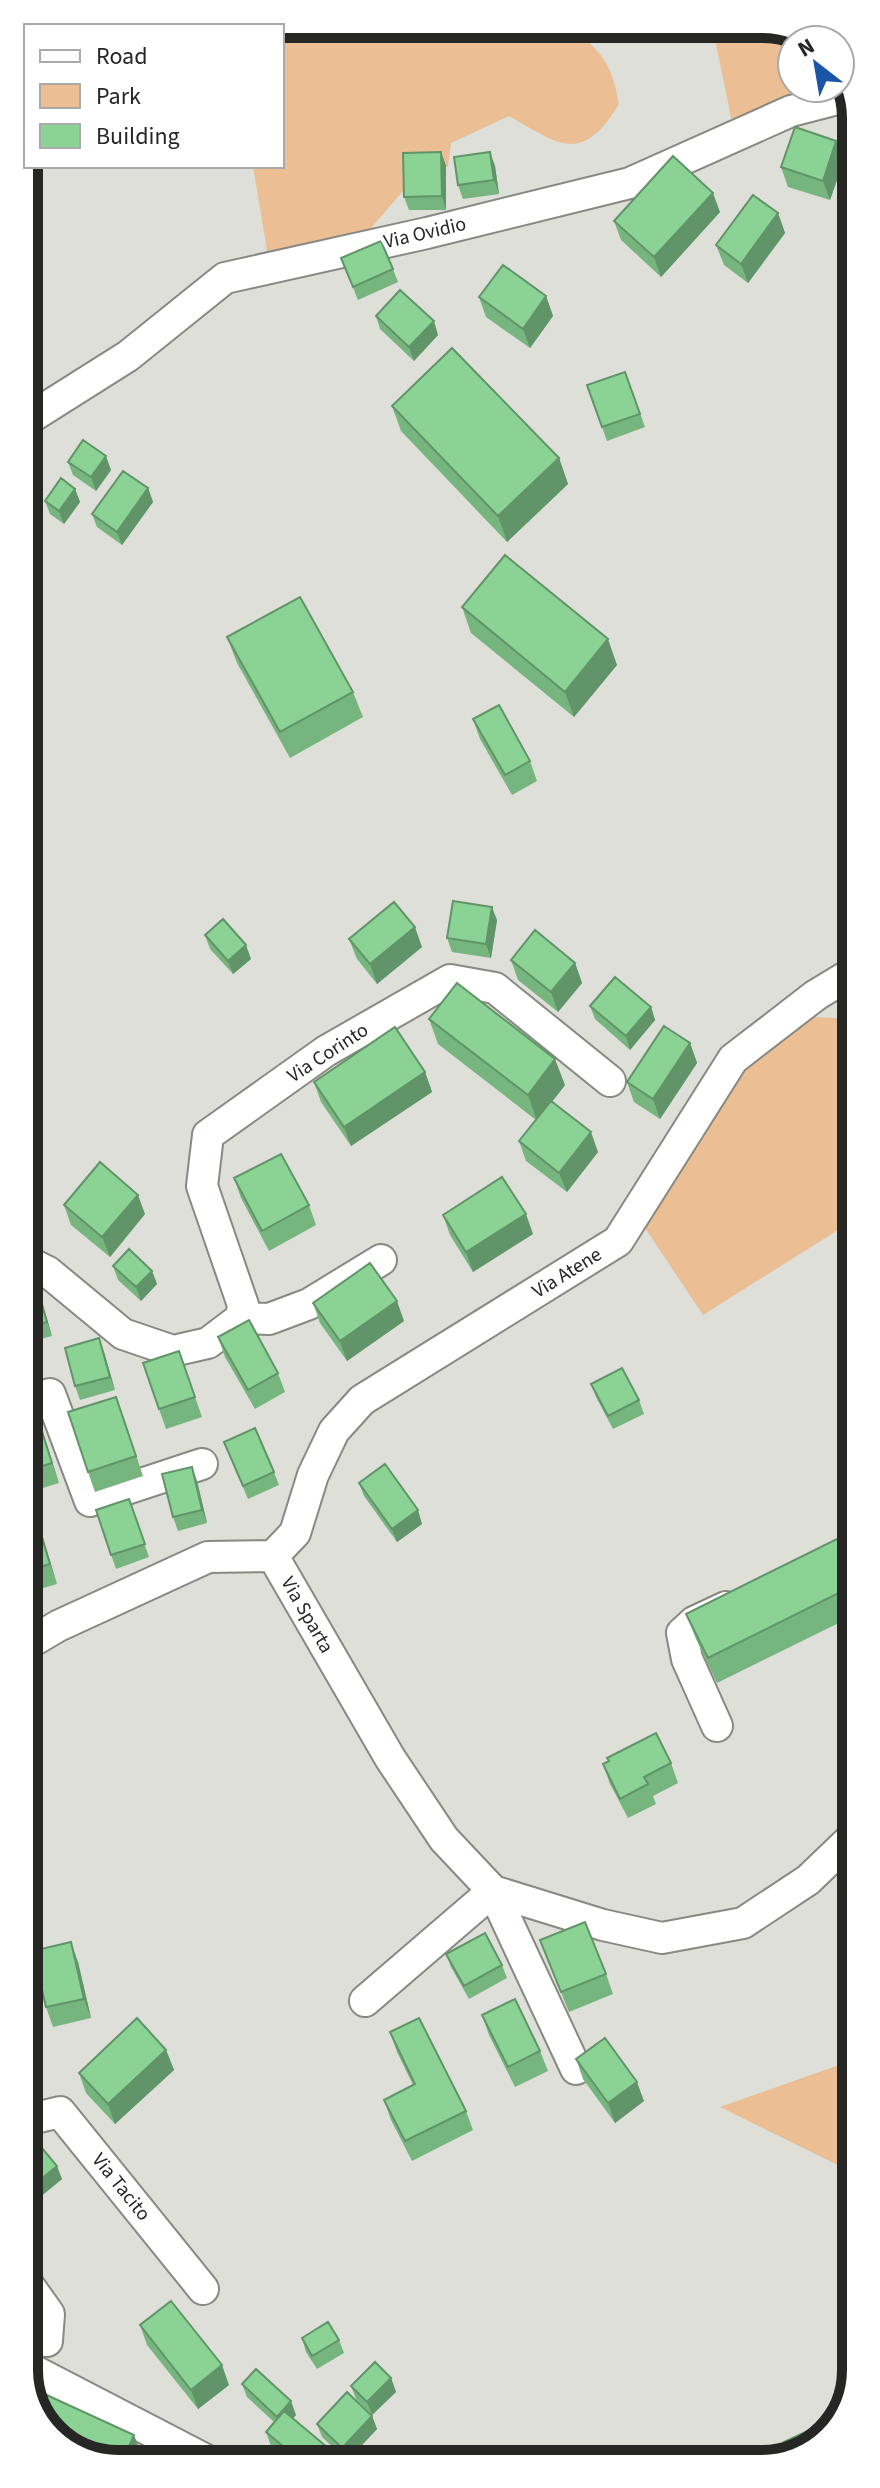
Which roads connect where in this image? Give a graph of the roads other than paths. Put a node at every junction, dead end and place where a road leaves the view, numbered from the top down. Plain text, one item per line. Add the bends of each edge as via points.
1 (818, 104) edge
2 (38, 413) edge
3 (842, 979) edge
4 (610, 1081) dead end
5 (381, 1260) dead end
6 (38, 1267) edge
7 (241, 1318) junction
8 (38, 1397) edge
9 (202, 1464) dead end
10 (273, 1556) junction
11 (758, 1592) edge
12 (38, 1638) edge
13 (717, 1726) dead end
14 (842, 1847) edge
15 (493, 1891) junction
16 (365, 2001) dead end
17 (576, 2069) edge
18 (38, 2117) edge
19 (203, 2289) dead end
20 (38, 2298) edge
21 (38, 2337) edge
22 (38, 2373) edge
23 (187, 2450) edge

1 - 2 street, Via Ovidio via 791,111 630,183 225,278 128,356
3 - 10 street, Via Atene via 733,1059 618,1241 362,1400 334,1431 295,1533
4 - 7 street, Via Corinto via 495,988 450,980 326,1051 208,1135 202,1186 243,1305
5 - 7 street via 309,1304 269,1319
6 - 7 street via 123,1334 173,1351 208,1343
8 - 9 street via 50,1394 90,1501
10 - 12 street, Via Sparta via 208,1557
10 - 15 street, Via Sparta via 390,1758 444,1839
11 - 13 street via 682,1633 687,1659
14 - 15 street, Via Sparta via 808,1880 743,1923 662,1938
15 - 16 street
15 - 17 street, Via Sparta
18 - 19 street, Via Tacito via 60,2112
20 - 21 street via 49,2314 47,2341
22 - 23 street

